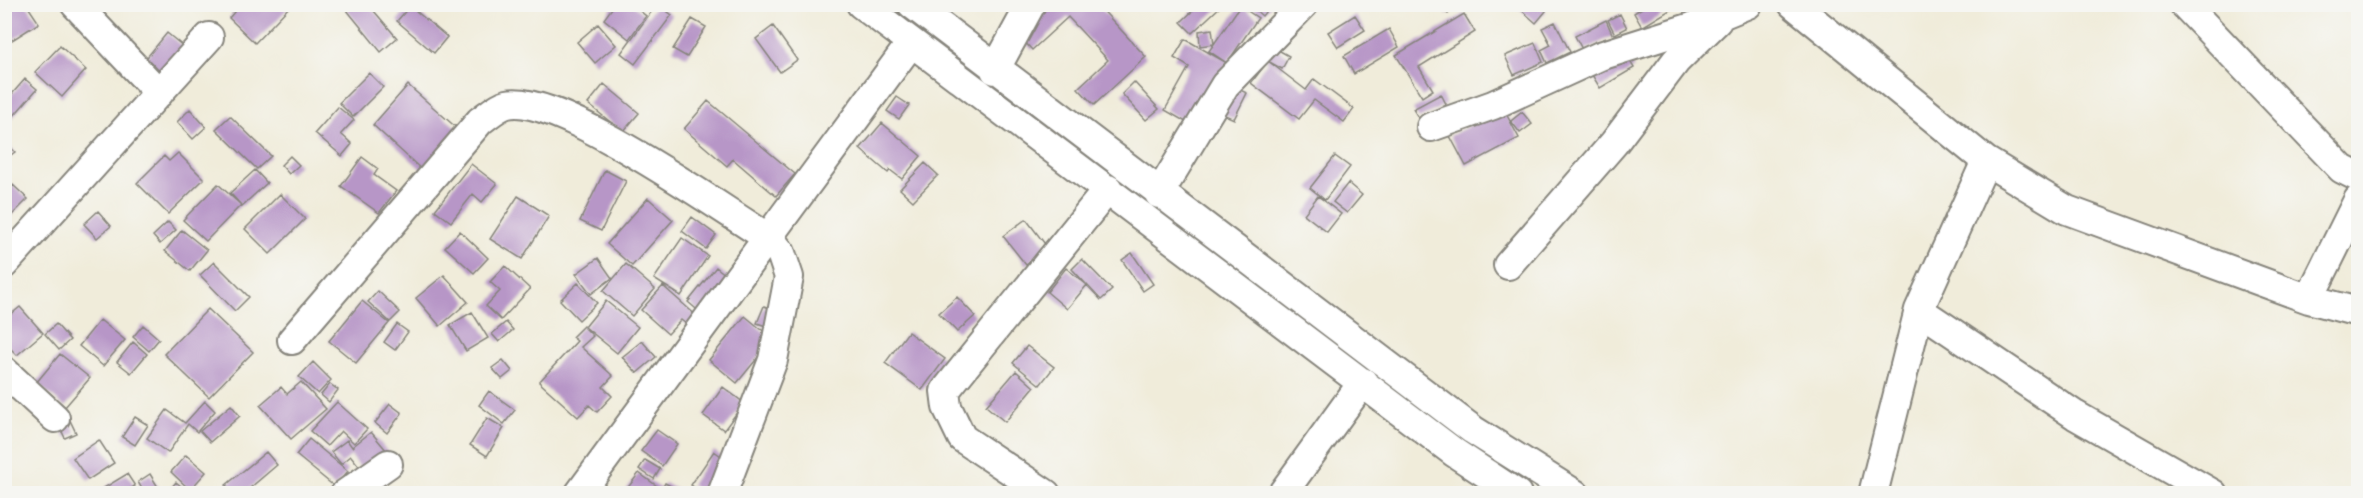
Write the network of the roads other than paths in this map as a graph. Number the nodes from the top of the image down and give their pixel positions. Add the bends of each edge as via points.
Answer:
1 (75, 4) edge
2 (861, 4) edge
3 (912, 4) edge
4 (1031, 4) edge
5 (1304, 4) edge
6 (1793, 4) edge
7 (2184, 4) edge
8 (1735, 10) edge
9 (209, 37) dead end
10 (911, 43) junction
11 (995, 70) junction
12 (159, 93) junction
13 (1431, 127) dead end
14 (1986, 161) junction
15 (2358, 177) edge
16 (1108, 189) junction
17 (1159, 194) junction
18 (2358, 200) edge
19 (770, 239) junction
20 (4, 264) edge
21 (1508, 265) dead end
22 (2309, 299) junction
23 (1919, 310) junction
24 (2358, 312) edge
25 (292, 340) dead end
26 (4, 370) edge
27 (1363, 382) junction
28 (55, 418) dead end
29 (388, 464) dead end
30 (345, 494) edge
31 (579, 494) edge
32 (722, 494) edge
33 (1046, 494) edge
34 (1282, 494) edge
35 (1517, 494) edge
36 (1575, 494) edge
37 (1873, 494) edge
38 (2213, 494) edge

1 - 12 street
2 - 10 street
3 - 11 street
4 - 11 street
5 - 17 street via 1225,85
6 - 14 street
7 - 15 street via 2342,169
8 - 13 street via 1600,56 1493,105
8 - 21 street via 1676,62 1614,143
9 - 12 street
10 - 16 street
10 - 19 street
11 - 17 street
12 - 20 street
14 - 22 street via 2067,210
14 - 23 street
16 - 27 street
16 - 33 street via 945,391 947,407 962,438
17 - 36 street via 1473,430
18 - 22 street
19 - 25 street via 588,125 537,105 507,104 480,121
19 - 31 street
19 - 32 street via 781,253 789,277 773,360
22 - 24 street
23 - 37 street
23 - 38 street via 2075,415
26 - 28 street
27 - 34 street
27 - 35 street via 1455,453
29 - 30 street

